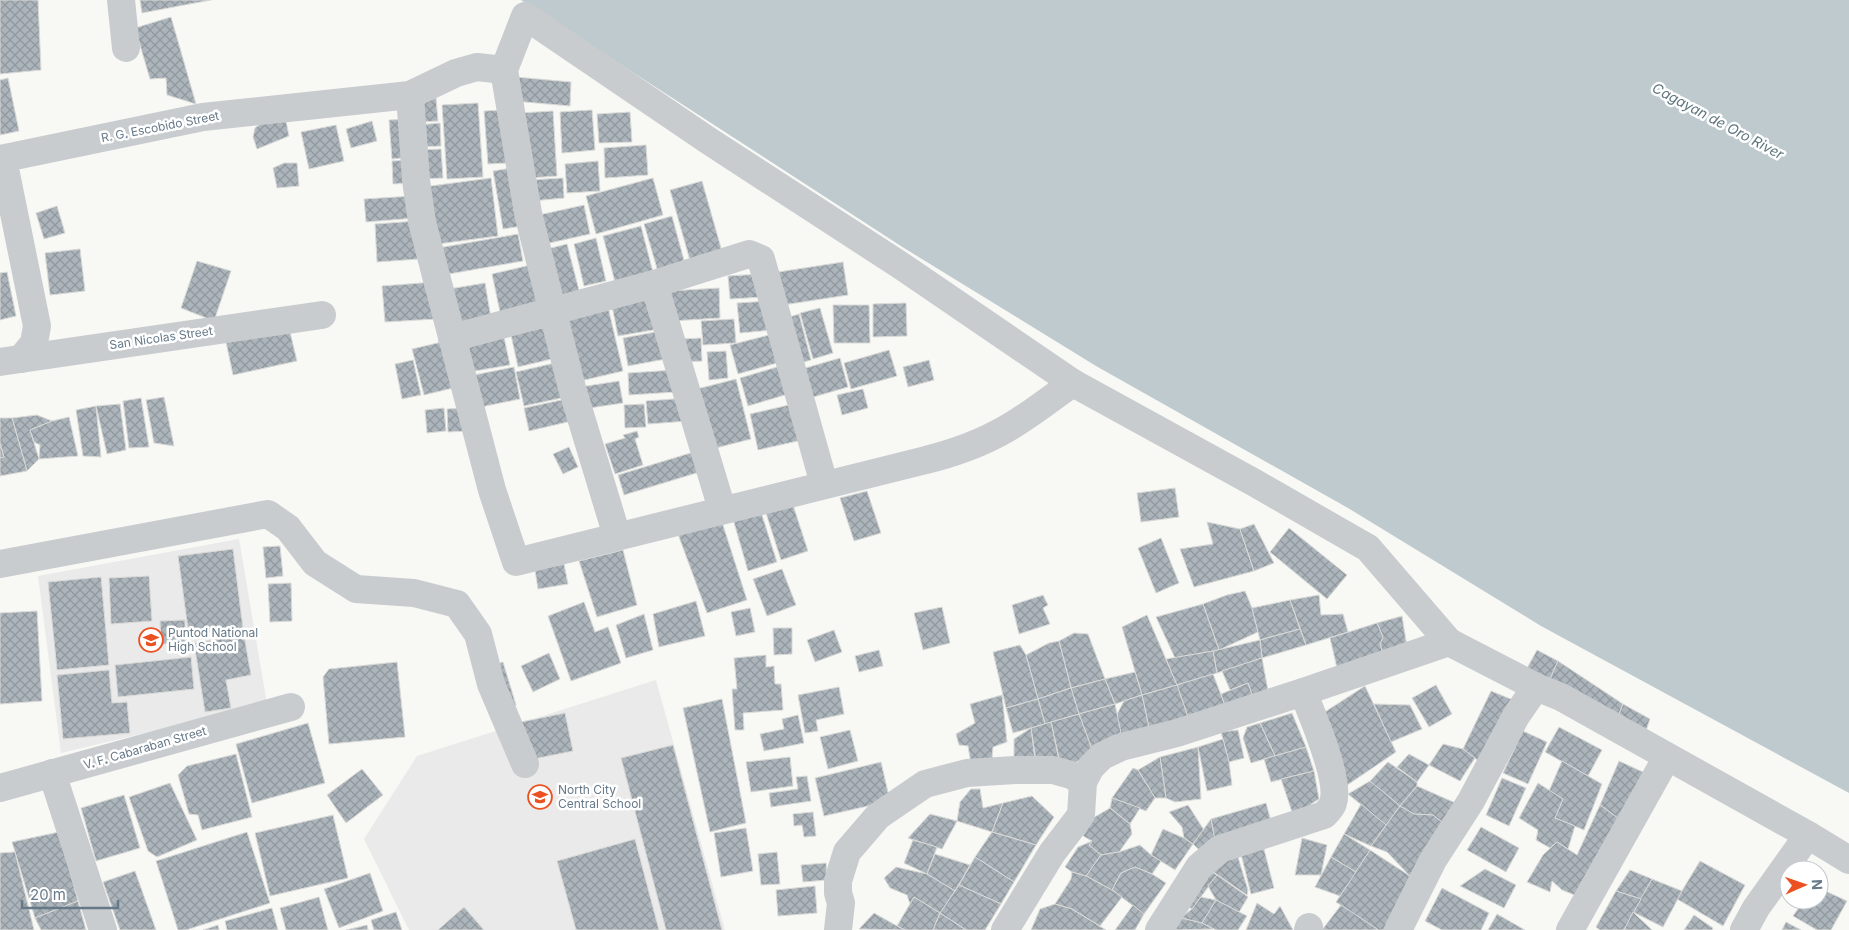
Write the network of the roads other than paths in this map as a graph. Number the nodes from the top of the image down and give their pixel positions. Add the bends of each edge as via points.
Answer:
1 (121, 0) edge
2 (126, 48) dead end
3 (504, 70) junction
4 (410, 95) junction
5 (1, 159) edge
6 (654, 284) junction
7 (553, 312) junction
8 (322, 315) dead end
9 (452, 338) junction
10 (11, 361) edge
11 (1073, 383) junction
12 (824, 484) junction
13 (722, 510) junction
14 (617, 536) junction
15 (0, 564) edge
16 (1449, 642) junction
17 (1536, 687) junction
18 (1303, 692) junction
19 (291, 707) dead end
20 (1667, 758) junction
21 (525, 764) dead end
22 (52, 773) junction
23 (1083, 782) junction
24 (0, 788) edge
25 (1808, 835) junction
26 (1849, 860) edge
27 (102, 930) edge
28 (838, 930) edge
29 (1005, 930) edge
30 (1159, 930) edge
31 (1398, 930) edge
32 (1570, 930) edge
33 (1744, 930) edge

1 - 2 street
3 - 4 street, R. G. Escobido Street via 477,67 456,73
3 - 7 street via 528,213
3 - 11 street via 525,16
4 - 5 street, R. G. Escobido Street via 203,117
4 - 9 street via 418,202
5 - 10 street via 37,326 34,343
6 - 7 street
6 - 12 street via 749,254 761,258
6 - 13 street
7 - 9 street
7 - 14 street
8 - 10 street, San Nicolas Street
9 - 14 street via 492,490 516,562
11 - 12 street via 1007,429 979,442 927,460
11 - 16 street via 1368,548
12 - 13 street
13 - 14 street
15 - 21 street via 268,514 288,528 314,562 356,589 414,593 457,604 478,634 492,684
16 - 17 street
16 - 18 street
17 - 20 street via 1560,697
17 - 31 street via 1433,860
18 - 23 street via 1121,747 1102,756
18 - 30 street via 1330,763 1333,803 1324,815 1220,849 1199,868
19 - 22 street, V. F. Cabaraban Street
20 - 25 street
20 - 32 street
22 - 24 street, V. F. Cabaraban Street
22 - 27 street
23 - 28 street via 1053,770 1015,770 967,773 925,784 878,816 847,852 838,881 841,903
23 - 29 street via 1081,815 1052,853
25 - 26 street
25 - 33 street

